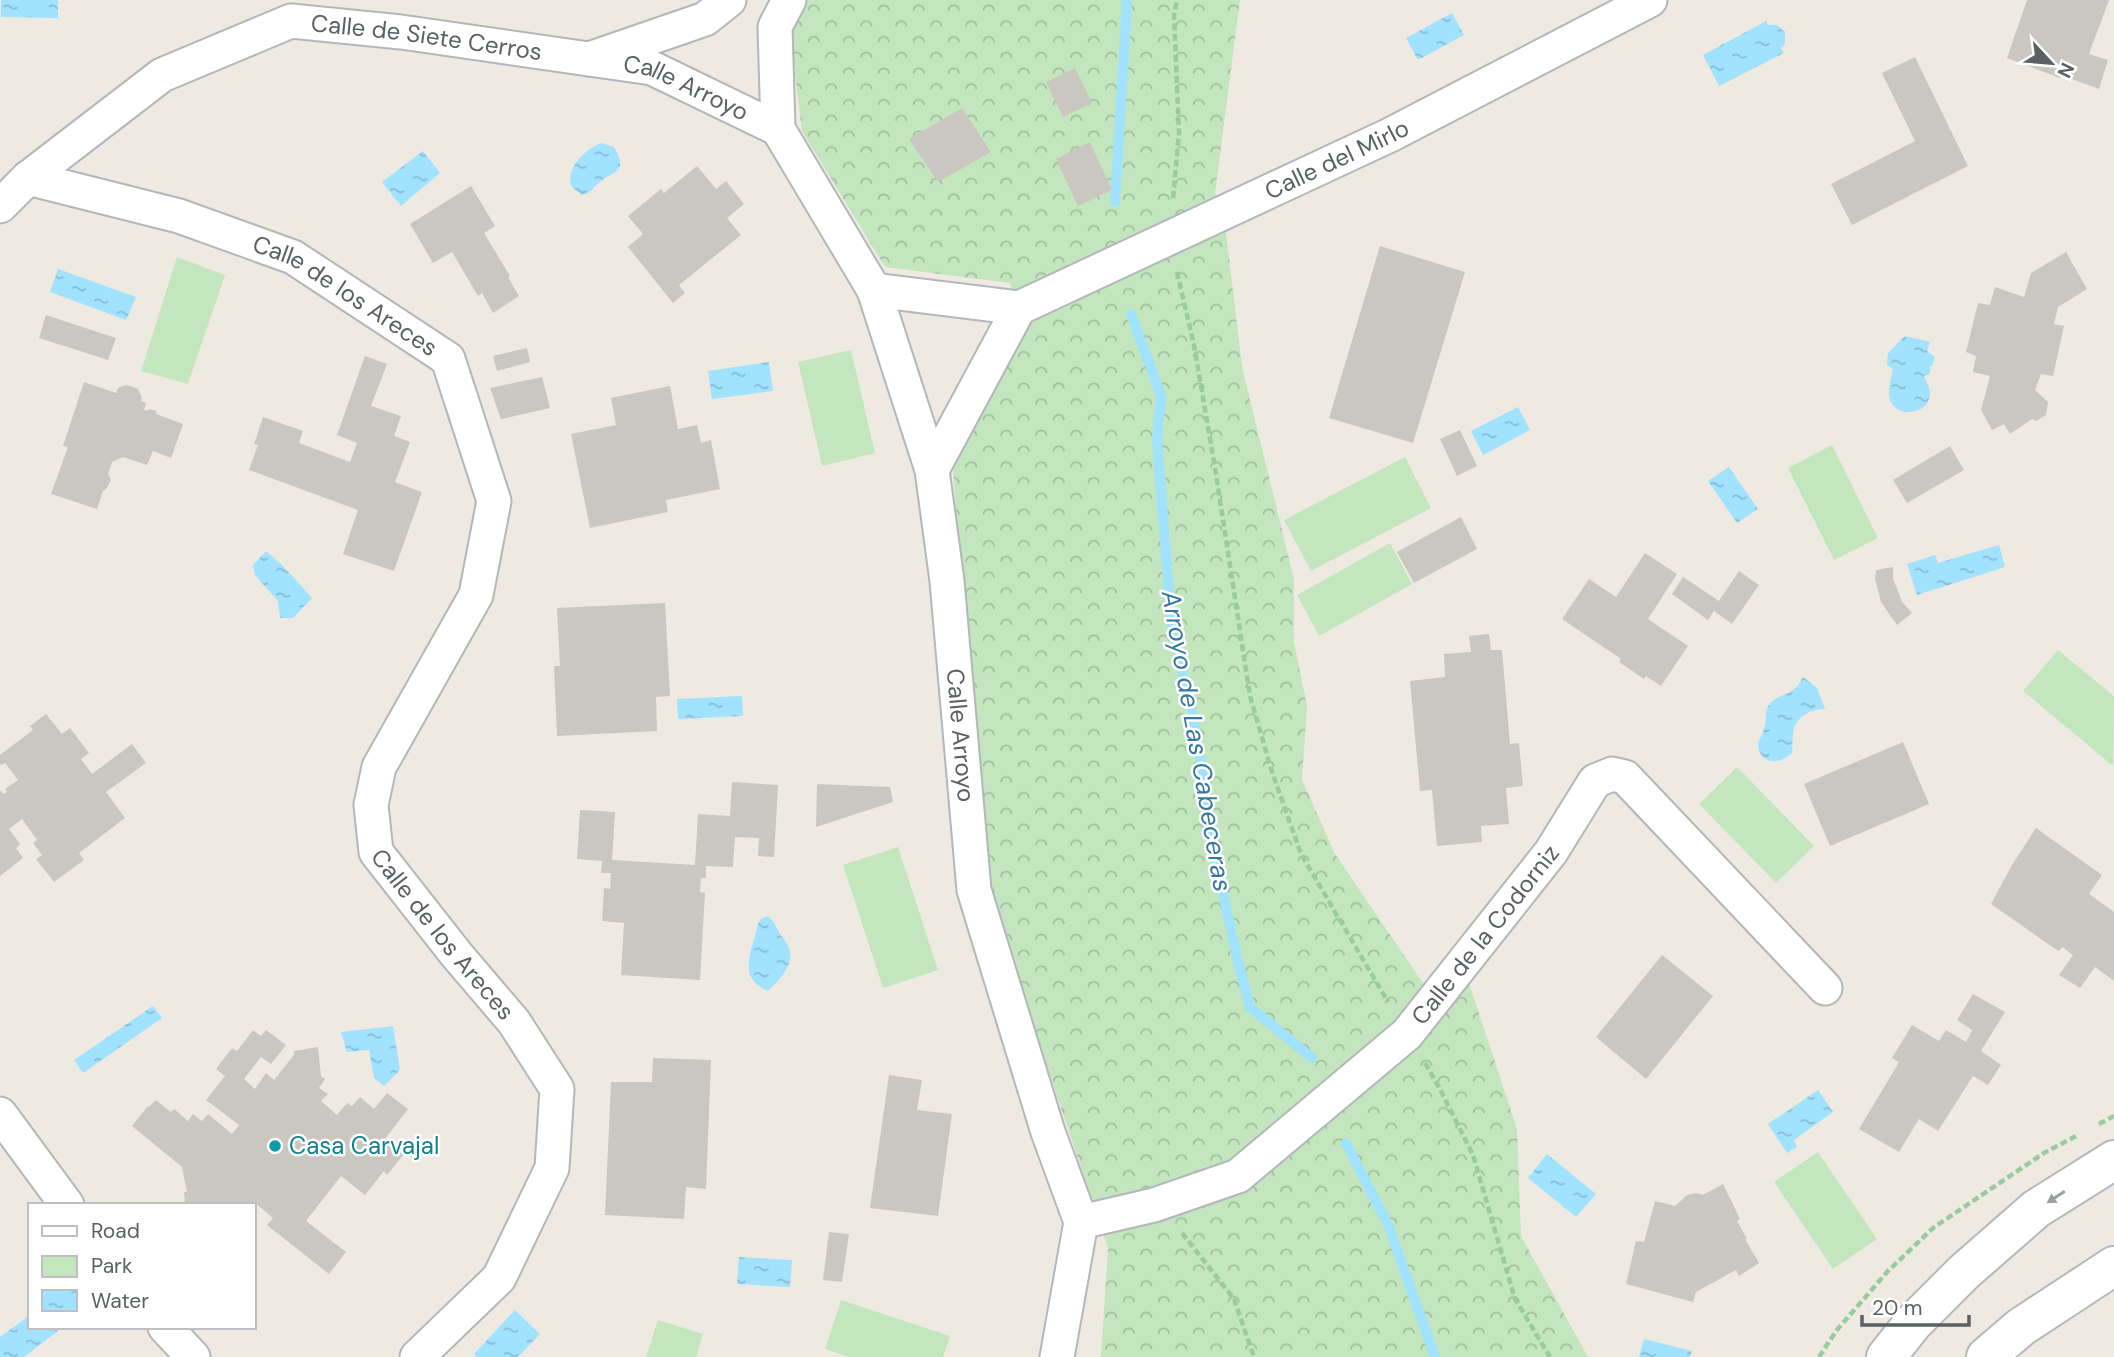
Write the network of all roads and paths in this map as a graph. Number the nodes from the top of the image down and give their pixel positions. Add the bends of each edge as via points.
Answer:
1 (729, 0) edge
2 (789, 0) edge
3 (1177, 0) edge
4 (1650, 0) edge
5 (589, 59) junction
6 (778, 129) junction
7 (28, 178) junction
8 (0, 206) edge
9 (1169, 238) junction
10 (874, 290) junction
11 (1019, 308) junction
12 (932, 470) junction
13 (1825, 988) dead end
14 (1407, 1034) junction
15 (0, 1114) edge
16 (2114, 1116) edge
17 (2090, 1129) dead end
18 (2078, 1135) dead end
19 (2114, 1160) edge
20 (1163, 1202) junction
21 (66, 1203) edge
22 (1081, 1222) junction
23 (2114, 1266) edge
24 (167, 1329) edge
25 (193, 1357) edge
26 (417, 1357) edge
27 (1057, 1357) edge
28 (1254, 1357) edge
29 (1550, 1357) edge
30 (1819, 1357) edge
31 (1886, 1357) edge
32 (1986, 1357) edge

1 - 5 street, Calle de Siete Cerros via 705,19
2 - 6 street, Calle Arroyo via 775,27
3 - 9 path via 1179,133
4 - 9 street, Calle del Mirlo via 1390,135
5 - 6 street, Calle Arroyo via 652,68
5 - 7 street, Calle de Siete Cerros via 291,21 162,75
6 - 10 street, Calle Arroyo
7 - 8 street, Calle de Siete Cerros
7 - 26 street, Calle de los Areces via 178,216 293,257 448,359 494,501 476,595 380,767 371,805 376,852 514,1022 557,1089 552,1168 499,1278
9 - 11 street, Calle del Mirlo
9 - 14 path via 1194,345 1250,696 1272,772 1301,853
10 - 11 street
10 - 12 street, Calle Arroyo
11 - 12 street
12 - 22 street, Calle Arroyo via 947,580 974,890 1048,1132
13 - 14 street, Calle de la Codorniz via 1625,777 1612,774 1595,780 1551,852
14 - 20 street, Calle de la Codorniz via 1238,1176
14 - 29 path via 1473,1155 1515,1299
15 - 21 street
16 - 17 path
18 - 30 path via 1933,1228 1888,1271
19 -> 31 street via 2036,1209 1964,1272
20 - 22 street, Calle de la Codorniz
20 - 28 path via 1234,1299
22 - 27 street
23 - 32 street via 2021,1327
24 - 25 street

